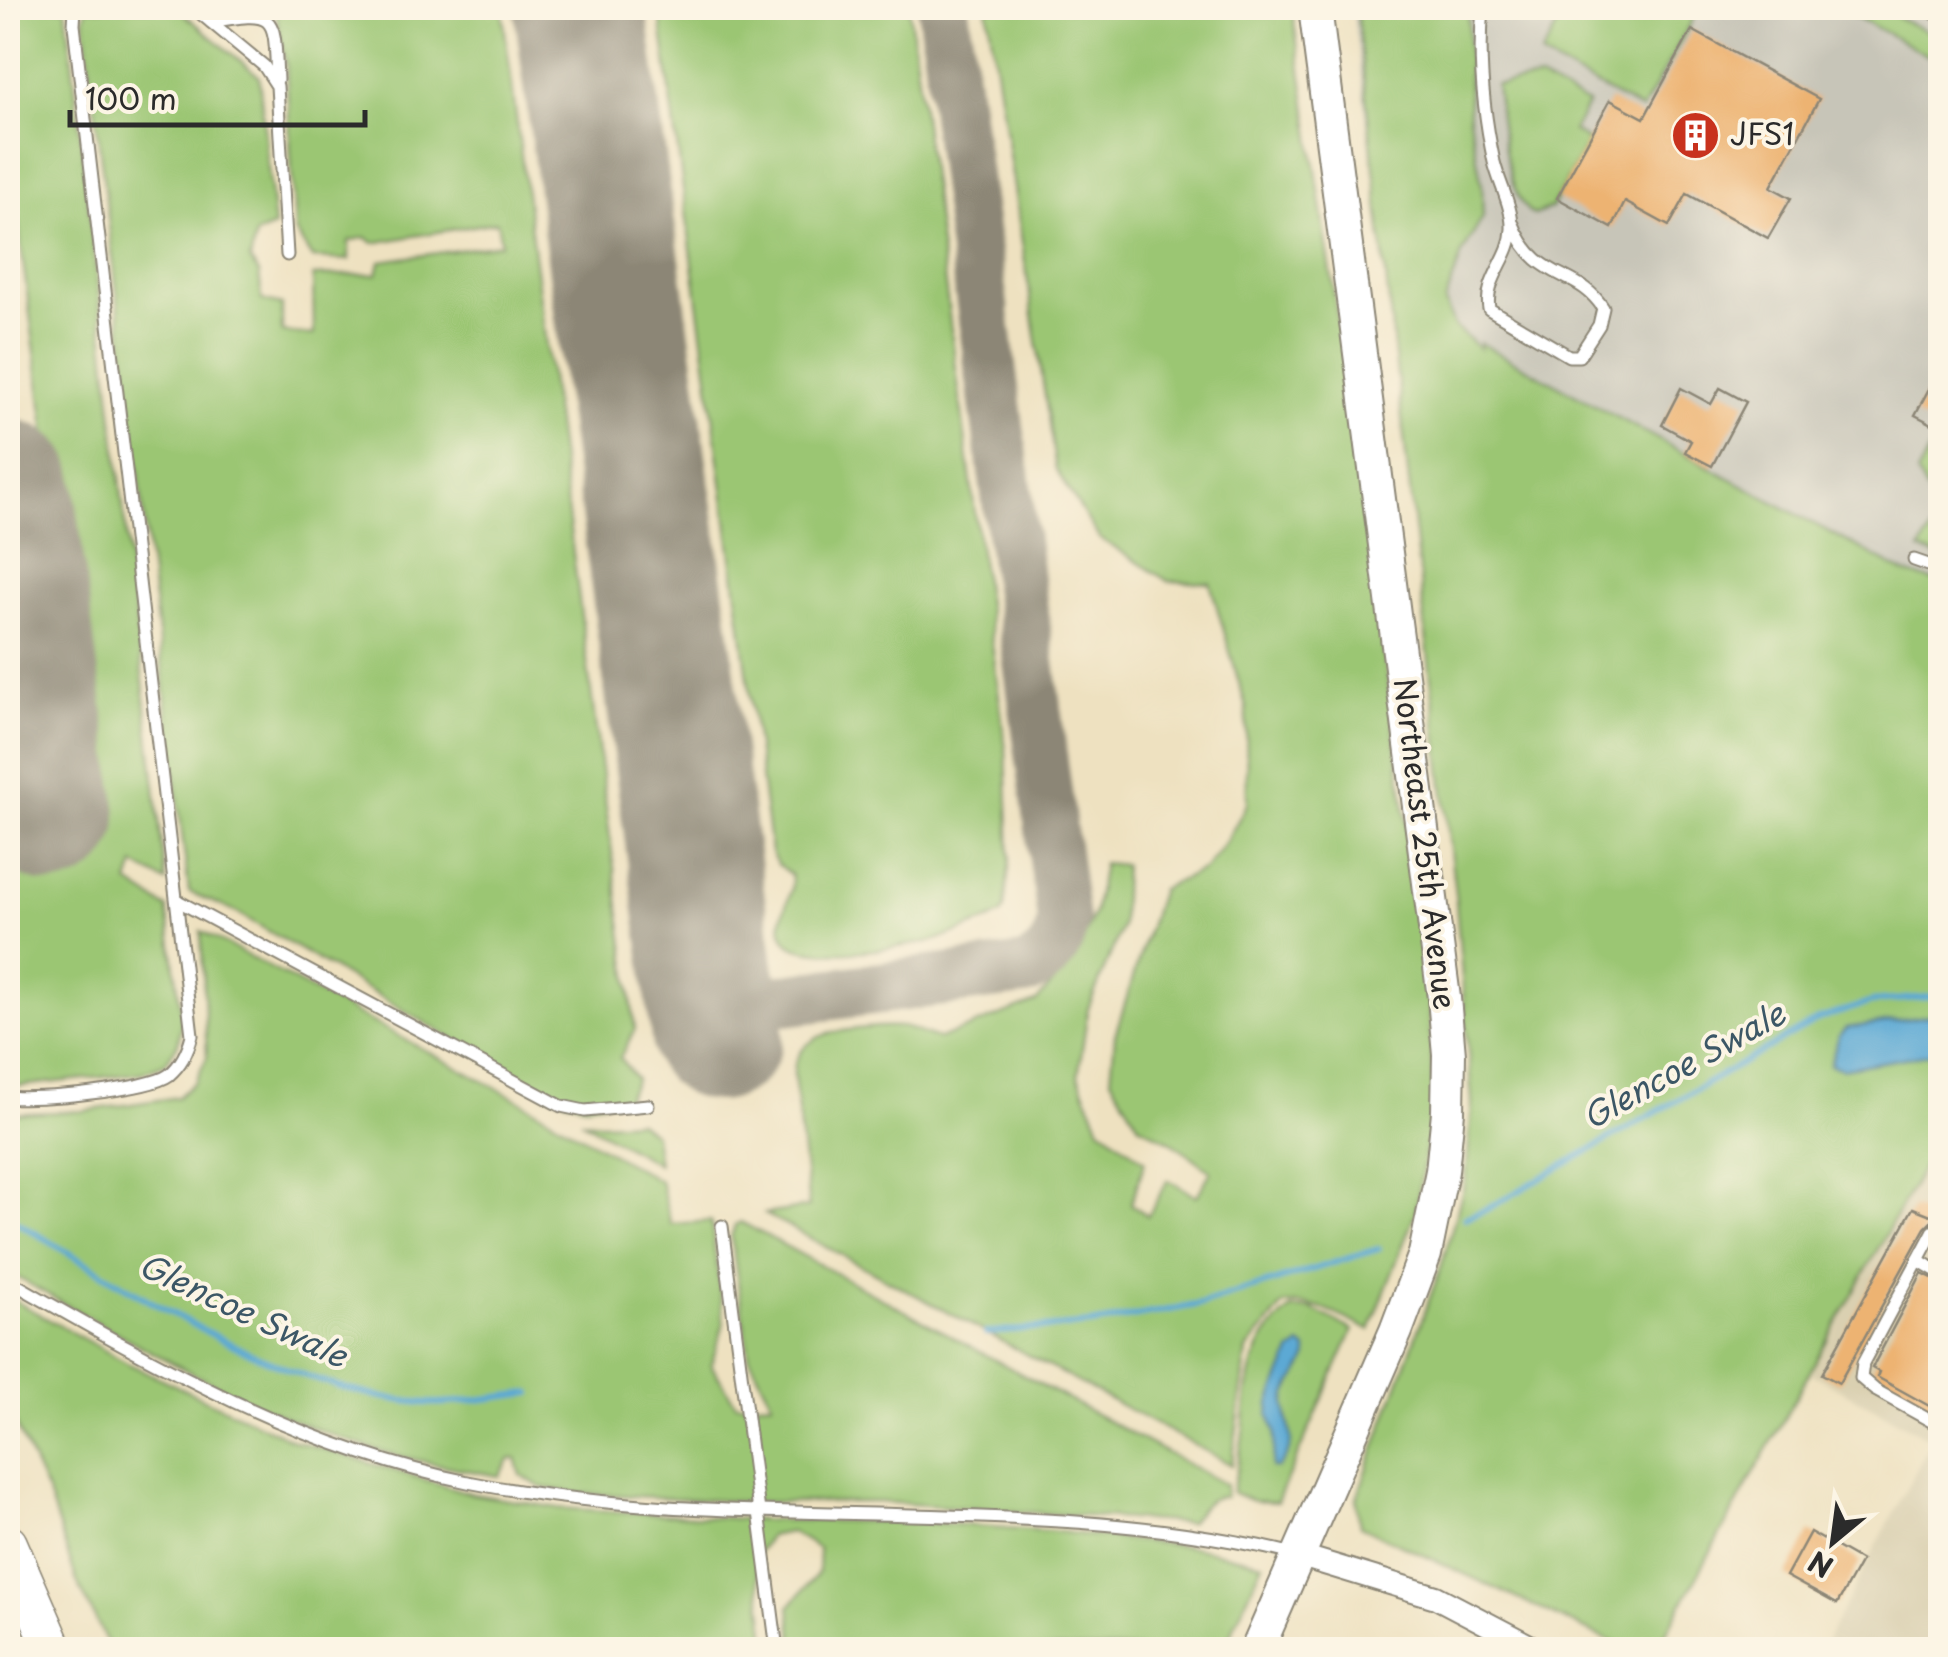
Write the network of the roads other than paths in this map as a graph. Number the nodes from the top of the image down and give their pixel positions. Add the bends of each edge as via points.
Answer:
1 (76, 8) edge
2 (194, 8) edge
3 (1315, 8) edge
4 (1483, 8) edge
5 (1924, 8) edge
6 (1940, 16) edge
7 (211, 22) junction
8 (277, 86) junction
9 (1513, 224) junction
10 (287, 254) dead end
11 (1914, 560) dead end
12 (1940, 570) edge
13 (178, 900) junction
14 (8, 1097) edge
15 (648, 1106) dead end
16 (722, 1226) dead end
17 (1940, 1226) edge
18 (1918, 1260) junction
19 (1940, 1273) edge
20 (8, 1280) edge
21 (1940, 1426) edge
22 (759, 1513) junction
23 (8, 1544) edge
24 (1298, 1555) junction
25 (54, 1650) edge
26 (776, 1650) edge
27 (1257, 1650) edge
28 (1536, 1650) edge

1 - 13 lane
2 - 7 lane
3 - 24 main road, Northeast 25th Avenue via 1449,1054 1442,1171 1424,1254
4 - 9 lane via 1488,131
5 - 6 lane
7 - 8 lane via 264,66
7 - 8 lane via 245,15 269,21
8 - 10 lane
9 - 9 lane via 1491,280 1489,309 1579,356 1602,308 1596,296 1535,260
11 - 12 lane
13 - 14 lane via 192,1035 179,1065 152,1084
13 - 15 lane via 561,1106
16 - 22 lane
17 - 18 lane
18 - 19 lane
18 - 21 lane via 1860,1378
20 - 22 lane via 242,1407 387,1462 542,1494
22 - 24 lane via 1022,1518 1172,1529
22 - 26 lane
23 - 25 main road
24 - 27 main road, Northeast 25th Avenue
24 - 28 street via 1436,1597

